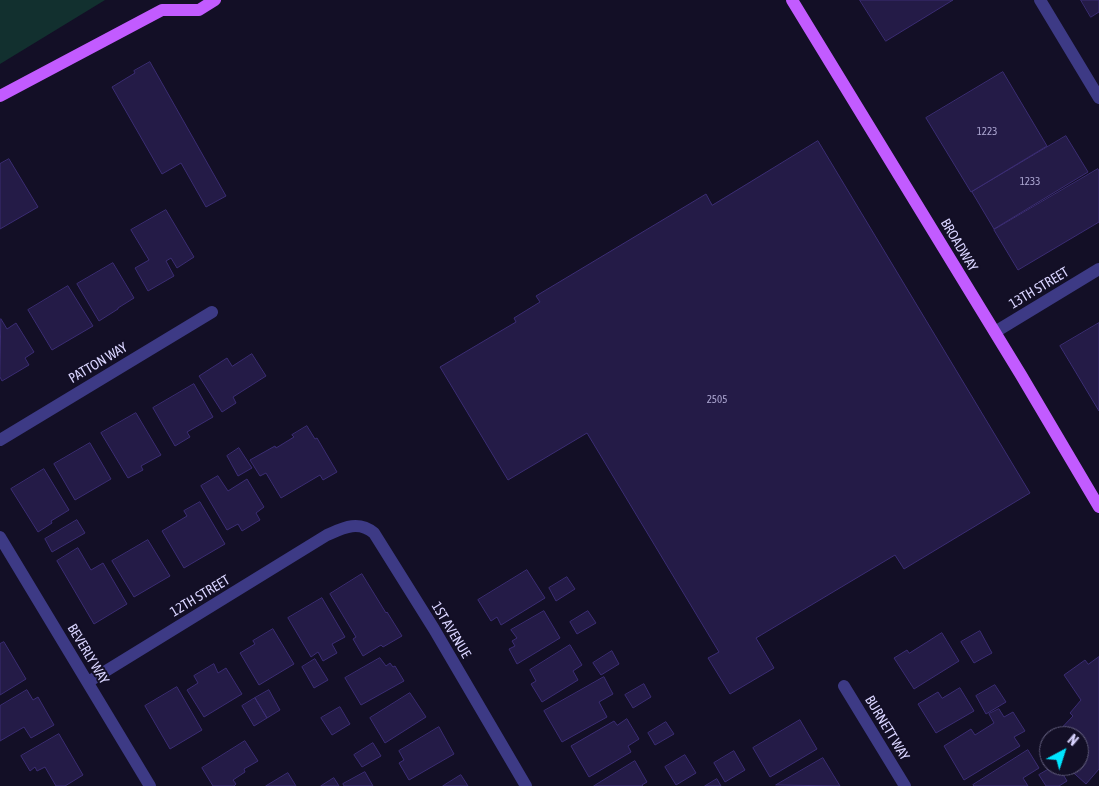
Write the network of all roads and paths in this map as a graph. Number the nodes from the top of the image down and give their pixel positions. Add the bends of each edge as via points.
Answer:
1 (215, 0) edge
2 (792, 0) edge
3 (1040, 0) edge
4 (165, 5) edge
5 (0, 96) edge
6 (1099, 98) edge
7 (1099, 269) edge
8 (212, 312) dead end
9 (995, 332) junction
10 (0, 440) edge
11 (1099, 507) edge
12 (327, 535) joint
13 (0, 537) edge
14 (88, 682) junction
15 (844, 686) dead end
16 (150, 786) edge
17 (526, 786) edge
18 (905, 786) edge

1 - 4 main road via 200,10
2 - 9 main road, BROADWAY
3 - 6 street
4 - 5 main road
7 - 9 street, 13TH STREET
8 - 10 street, PATTON WAY
9 - 11 main road, BROADWAY
12 - 14 street, 12TH STREET
12 - 17 street, 1ST AVENUE via 347,526 361,526 374,533
13 - 14 street, BEVERLY WAY
14 - 16 street, BEVERLY WAY
15 - 18 street, BURNETT WAY

